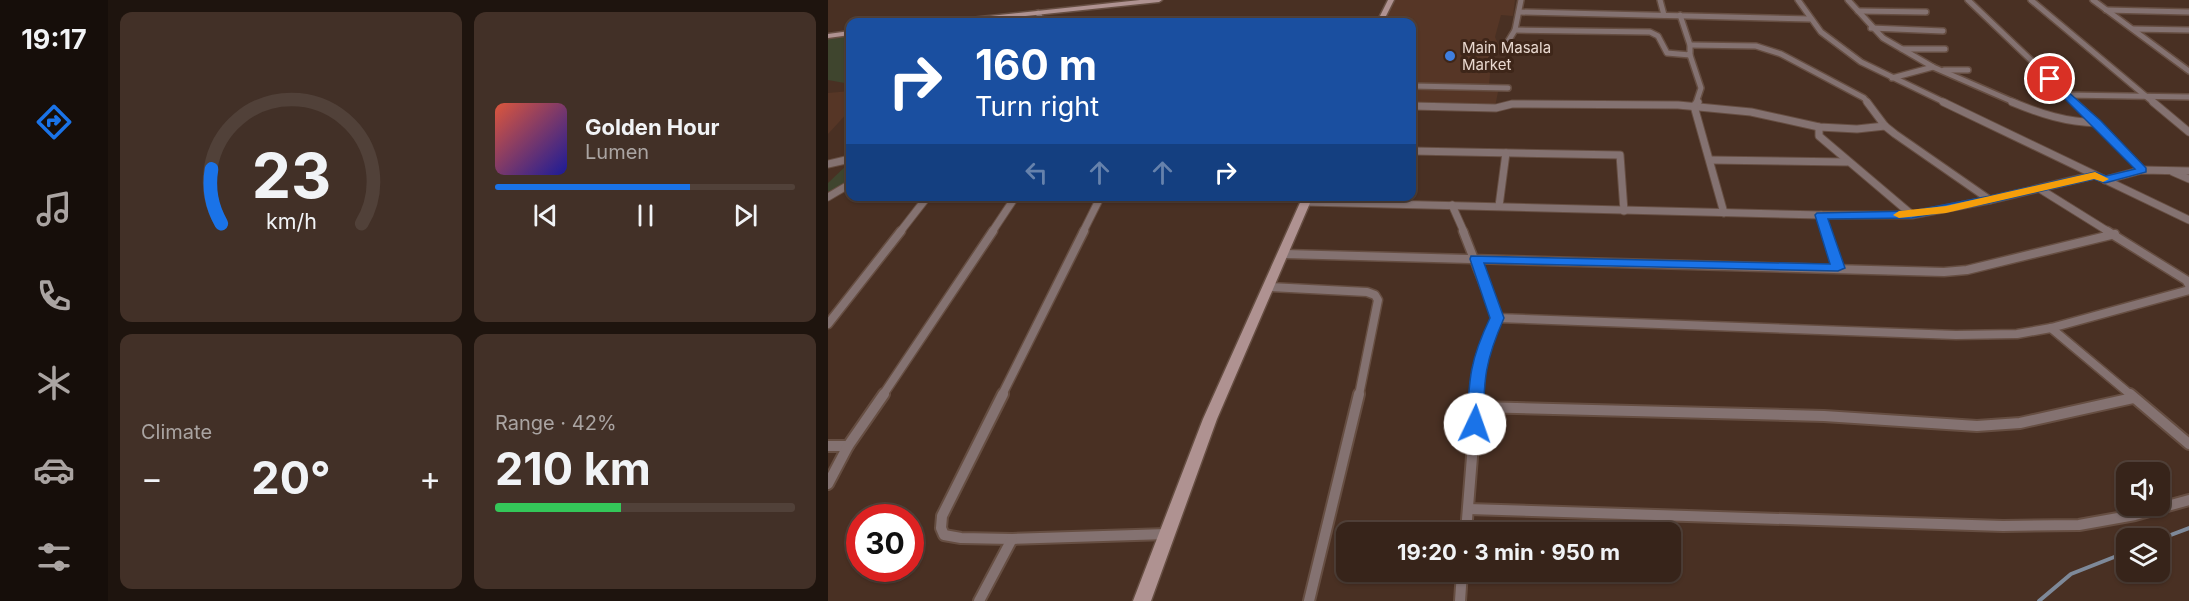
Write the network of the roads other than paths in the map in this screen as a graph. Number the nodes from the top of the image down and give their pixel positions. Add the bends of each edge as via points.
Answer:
1 (1159, 0) edge
2 (1390, 0) edge
3 (1521, 0) edge
4 (1660, 0) edge
5 (1798, 0) edge
6 (1848, 0) edge
7 (1968, 0) edge
8 (2031, 0) edge
9 (2093, 0) edge
10 (1123, 2) edge
11 (2106, 10) junction
12 (1858, 11) junction
13 (1519, 12) junction
14 (1926, 12) dead end
15 (2189, 12) edge
16 (1038, 13) junction
17 (1664, 15) junction
18 (1680, 15) junction
19 (990, 18) edge
20 (1041, 18) edge
21 (1382, 18) edge
22 (1810, 19) junction
23 (1871, 28) junction
24 (2133, 29) junction
25 (1515, 30) junction
26 (1943, 30) dead end
27 (2187, 32) edge
28 (846, 34) edge
29 (828, 36) edge
30 (1690, 45) junction
31 (1504, 48) dead end
32 (1899, 49) junction
33 (1945, 49) dead end
34 (1690, 55) junction
35 (1933, 67) junction
36 (1941, 70) junction
37 (1968, 70) dead end
38 (2189, 71) edge
39 (1892, 78) junction
40 (1416, 86) edge
41 (1508, 88) dead end
42 (2066, 95) junction
43 (2144, 95) junction
44 (2189, 97) edge
45 (1416, 106) edge
46 (1695, 106) junction
47 (2097, 123) junction
48 (1885, 126) junction
49 (1819, 127) junction
50 (2189, 132) edge
51 (1416, 151) edge
52 (1506, 153) junction
53 (846, 160) edge
54 (1710, 160) junction
55 (1847, 162) junction
56 (828, 164) edge
57 (2142, 170) junction
58 (2170, 170) junction
59 (2189, 171) edge
60 (2095, 175) junction
61 (2189, 179) edge
62 (2105, 180) junction
63 (846, 186) edge
64 (2040, 189) junction
65 (828, 197) edge
66 (1990, 200) junction
67 (924, 201) edge
68 (1013, 201) edge
69 (1099, 201) edge
70 (1307, 201) edge
71 (1336, 201) edge
72 (1452, 205) junction
73 (1498, 207) junction
74 (1624, 211) junction
75 (1724, 213) junction
76 (1912, 214) junction
77 (1821, 215) junction
78 (2189, 220) edge
79 (2115, 234) junction
80 (1285, 254) junction
81 (1476, 259) junction
82 (1838, 268) junction
83 (2189, 285) edge
84 (1268, 287) junction
85 (2186, 294) edge
86 (1497, 318) junction
87 (828, 324) edge
88 (2051, 328) junction
89 (2133, 398) junction
90 (1477, 407) junction
91 (2189, 444) edge
92 (828, 446) edge
93 (848, 446) junction
94 (828, 484) edge
95 (2189, 500) edge
96 (1468, 509) junction
97 (1467, 522) edge
98 (1167, 534) junction
99 (1012, 539) junction
100 (1461, 582) edge
101 (978, 601) edge
102 (1142, 601) edge
103 (1309, 601) edge
104 (1460, 601) edge

1 - 10 street
2 - 21 street
3 - 13 street
4 - 17 street
5 - 22 street
6 - 12 street
7 - 42 street
8 - 43 street
9 - 11 street
10 - 16 street
11 - 15 street
11 - 24 street
12 - 14 street
12 - 23 street
13 - 17 street
13 - 25 street
16 - 19 street
16 - 20 street
17 - 18 street
18 - 22 street
18 - 30 street
22 - 39 street via 1844,50
23 - 26 street
23 - 32 street
24 - 27 street
24 - 38 street
25 - 31 street
25 - 34 street via 1650,32 1658,36 1667,53
28 - 29 street
30 - 34 street
30 - 48 street via 1756,46 1781,54 1864,98
32 - 33 street
32 - 35 street
34 - 46 street via 1702,91
35 - 36 street
35 - 39 street
36 - 37 street
36 - 47 street via 2041,114
39 - 60 street
40 - 41 street
42 - 43 street
42 - 47 street
43 - 44 street
43 - 50 street
45 - 46 street
46 - 49 street via 1751,112
46 - 54 street
47 - 57 street
48 - 49 street
48 - 66 street
49 - 55 street via 1820,136
51 - 52 street
52 - 73 street
52 - 74 street via 1620,155
53 - 56 street
54 - 55 street
54 - 75 street
55 - 76 street
57 - 58 street
57 - 62 street
58 - 59 street
58 - 61 street
60 - 62 street
60 - 64 street
62 - 78 street
63 - 65 street
64 - 66 street
64 - 79 street
66 - 76 street
67 - 87 street
68 - 93 street
69 - 99 street via 942,516 944,535
70 - 80 street
71 - 72 street
72 - 73 street
72 - 81 street
73 - 74 street
74 - 75 street
75 - 77 street
76 - 77 street
77 - 82 street
79 - 82 street via 1967,270
79 - 83 street
80 - 81 street
80 - 84 street
81 - 82 street
81 - 86 street
84 - 98 street via 1210,419
84 - 103 street via 1367,292 1378,300
85 - 88 street
86 - 88 street via 1956,335 2017,334
86 - 90 street via 1483,349 1477,376
88 - 89 street
89 - 90 street via 2020,423 1977,426 1824,416
89 - 91 street
90 - 96 street
92 - 93 street
93 - 94 street
95 - 96 street via 2079,525 2003,526
96 - 97 street
98 - 99 street
98 - 102 street
99 - 101 street
100 - 104 street

